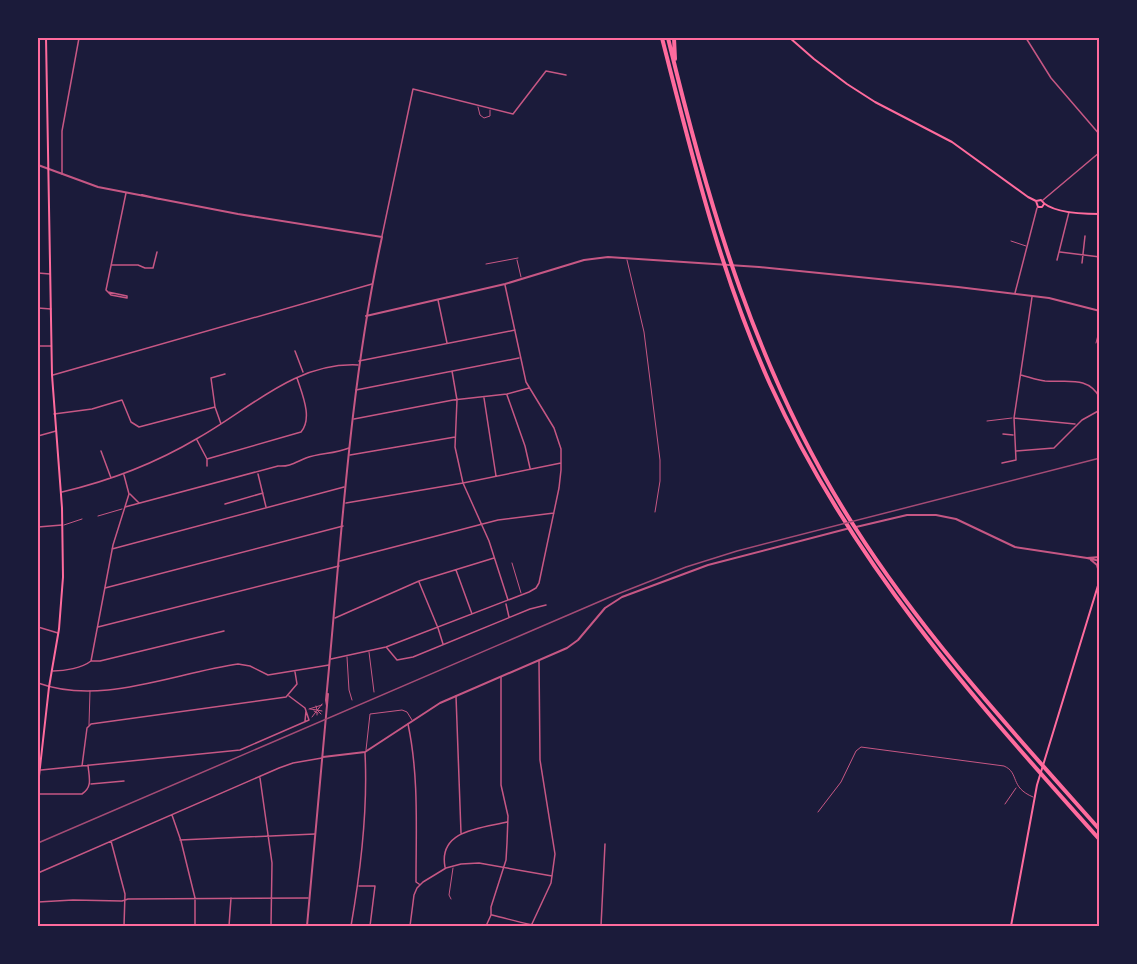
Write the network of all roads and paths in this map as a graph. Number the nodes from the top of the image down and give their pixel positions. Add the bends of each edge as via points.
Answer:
1 (46, 38) edge
2 (79, 38) edge
3 (662, 38) edge
4 (668, 38) edge
5 (674, 38) edge
6 (790, 38) edge
7 (1026, 38) edge
8 (674, 62) junction
9 (566, 75) dead end
10 (478, 105) junction
11 (489, 108) junction
12 (1100, 135) edge
13 (1100, 152) edge
14 (38, 165) edge
15 (49, 170) junction
16 (61, 174) junction
17 (126, 192) junction
18 (1036, 201) junction
19 (1043, 202) junction
20 (1038, 207) junction
21 (1069, 212) junction
22 (1100, 214) edge
23 (1085, 236) dead end
24 (382, 237) junction
25 (1011, 241) dead end
26 (1027, 246) junction
27 (1059, 251) junction
28 (157, 252) dead end
29 (1083, 255) junction
30 (1100, 257) edge
31 (626, 258) junction
32 (1057, 260) dead end
33 (1082, 263) dead end
34 (486, 264) dead end
35 (1100, 264) edge
36 (111, 265) junction
37 (38, 273) edge
38 (1098, 273) edge
39 (51, 274) junction
40 (521, 280) junction
41 (372, 284) junction
42 (505, 284) junction
43 (129, 292) dead end
44 (1015, 294) junction
45 (1032, 297) junction
46 (437, 300) junction
47 (38, 308) edge
48 (52, 309) junction
49 (1100, 311) edge
50 (366, 316) junction
51 (1100, 327) edge
52 (516, 330) junction
53 (447, 343) junction
54 (1096, 343) dead end
55 (38, 346) edge
56 (52, 346) junction
57 (295, 351) dead end
58 (520, 358) junction
59 (358, 361) junction
60 (358, 365) junction
61 (452, 371) junction
62 (303, 373) junction
63 (225, 374) dead end
64 (52, 375) junction
65 (1021, 375) junction
66 (296, 376) junction
67 (206, 378) dead end
68 (211, 378) junction
69 (529, 388) junction
70 (356, 390) junction
71 (507, 394) junction
72 (483, 397) junction
73 (1100, 398) edge
74 (457, 400) junction
75 (215, 407) junction
76 (1100, 410) edge
77 (54, 414) junction
78 (1014, 418) junction
79 (353, 419) junction
80 (987, 421) dead end
81 (221, 424) junction
82 (1076, 424) junction
83 (56, 431) junction
84 (1003, 434) dead end
85 (1014, 435) junction
86 (38, 436) edge
87 (456, 436) junction
88 (197, 439) junction
89 (350, 448) junction
90 (101, 451) dead end
91 (1016, 451) junction
92 (349, 455) junction
93 (207, 459) junction
94 (561, 463) junction
95 (1002, 463) dead end
96 (207, 466) dead end
97 (531, 469) junction
98 (258, 473) junction
99 (123, 474) junction
100 (496, 476) junction
101 (111, 479) junction
102 (463, 483) junction
103 (346, 487) junction
104 (61, 492) junction
105 (263, 493) junction
106 (129, 494) junction
107 (345, 503) junction
108 (140, 504) junction
109 (225, 504) dead end
110 (124, 508) junction
111 (267, 508) junction
112 (655, 512) dead end
113 (554, 513) junction
114 (98, 516) dead end
115 (82, 519) dead end
116 (481, 524) junction
117 (63, 525) junction
118 (343, 526) junction
119 (38, 527) edge
120 (112, 549) junction
121 (495, 557) junction
122 (1100, 557) edge
123 (1087, 558) junction
124 (1091, 560) junction
125 (340, 561) junction
126 (512, 563) dead end
127 (339, 566) junction
128 (455, 570) junction
129 (1100, 578) edge
130 (419, 581) junction
131 (105, 588) junction
132 (522, 595) junction
133 (507, 601) junction
134 (546, 605) dead end
135 (472, 615) junction
136 (334, 618) junction
137 (509, 618) junction
138 (38, 627) edge
139 (98, 627) junction
140 (438, 628) junction
141 (224, 631) dead end
142 (58, 633) junction
143 (443, 644) junction
144 (386, 647) junction
145 (369, 652) junction
146 (346, 657) junction
147 (331, 660) junction
148 (539, 660) junction
149 (92, 661) junction
150 (330, 665) junction
151 (52, 670) junction
152 (295, 671) junction
153 (501, 676) junction
154 (38, 683) edge
155 (49, 687) junction
156 (90, 692) junction
157 (374, 692) dead end
158 (289, 696) junction
159 (456, 696) junction
160 (352, 700) dead end
161 (316, 706) junction
162 (307, 710) junction
163 (318, 712) junction
164 (412, 720) junction
165 (407, 723) junction
166 (88, 725) junction
167 (365, 752) junction
168 (323, 758) junction
169 (88, 765) junction
170 (82, 766) junction
171 (39, 770) junction
172 (260, 777) junction
173 (124, 781) dead end
174 (90, 784) junction
175 (38, 785) edge
176 (1017, 786) junction
177 (38, 794) edge
178 (1034, 797) junction
179 (1005, 804) dead end
180 (818, 812) dead end
181 (171, 814) junction
182 (508, 821) junction
183 (1100, 830) edge
184 (461, 833) junction
185 (316, 834) junction
186 (268, 836) junction
187 (111, 840) junction
188 (180, 840) junction
189 (1100, 840) edge
190 (605, 844) dead end
191 (453, 866) junction
192 (446, 868) junction
193 (504, 868) junction
194 (38, 873) edge
195 (553, 876) junction
196 (420, 885) junction
197 (358, 886) junction
198 (195, 898) junction
199 (231, 898) junction
200 (273, 898) junction
201 (310, 898) junction
202 (451, 899) dead end
203 (126, 900) junction
204 (38, 902) edge
205 (491, 915) junction
206 (531, 925) edge
207 (124, 927) edge
208 (195, 927) edge
209 (229, 927) edge
210 (271, 927) edge
211 (307, 927) edge
212 (351, 927) edge
213 (370, 927) edge
214 (410, 927) edge
215 (486, 927) edge
216 (546, 927) edge
217 (602, 927) edge
218 (1011, 927) edge

1 - 15 main road
2 - 16 street via 62,131
3 - 189 highway via 724,267 757,354 802,449 867,558 921,633
4 - 8 highway
5 - 8 highway
6 - 18 main road via 853,88 952,142
7 - 12 street via 1052,78
8 - 183 highway via 708,191 742,298 777,384 813,456 852,524 901,595 959,669
9 - 11 street via 546,70 513,114
10 - 11 street
10 - 11 street via 484,118 490,116
10 - 24 street via 413,89
13 - 19 street
14 - 15 street
15 - 16 street
15 - 39 main road
16 - 17 street
17 - 24 street
17 - 36 street
18 - 19 main road
18 - 20 main road
19 - 20 main road
19 - 21 main road
20 - 26 street
21 - 22 main road
21 - 27 street
23 - 29 street
24 - 41 street
25 - 26 street
26 - 44 street
27 - 29 street
27 - 32 street
28 - 36 street via 153,268
29 - 30 street
29 - 33 street
31 - 40 street via 584,260
31 - 44 street via 741,265
31 - 112 street via 642,319 660,460
34 - 40 street via 518,258
35 - 38 street
36 - 43 street via 108,291 128,296
37 - 39 street
39 - 48 main road
40 - 42 street
41 - 50 street
41 - 64 street
42 - 46 street
42 - 52 street
44 - 45 street
45 - 49 street
45 - 65 street
46 - 50 street
46 - 53 street
47 - 48 street
48 - 56 main road
50 - 59 street
51 - 54 street
52 - 53 street
52 - 58 street
53 - 59 street
55 - 56 street
56 - 64 main road
57 - 62 street
58 - 61 street
58 - 69 street
59 - 60 street
60 - 62 street
60 - 70 street
61 - 70 street
61 - 74 street
62 - 66 street
63 - 68 street
64 - 77 main road
65 - 73 street via 1087,384
65 - 78 street
66 - 81 street
66 - 93 street via 306,416 301,432
67 - 68 street
68 - 75 street
69 - 71 street
69 - 94 street via 557,434
70 - 79 street
71 - 72 street
71 - 97 street
72 - 74 street
72 - 100 street
74 - 79 street
74 - 87 street
75 - 77 street via 138,427 131,422 122,400
75 - 81 street
76 - 82 street
77 - 83 main road
78 - 80 street
78 - 82 street
78 - 85 street
79 - 89 street
81 - 88 street
82 - 91 street via 1054,448
83 - 86 street
83 - 104 main road
84 - 85 street
85 - 91 street
87 - 92 street
87 - 102 street
88 - 93 street
88 - 99 street
89 - 92 street
89 - 98 street
90 - 101 street
91 - 95 street via 1016,460
92 - 103 street
93 - 96 street
94 - 97 street
94 - 113 street
97 - 100 street
98 - 105 street
98 - 108 street
99 - 101 street
99 - 106 street
100 - 102 street
101 - 104 street
102 - 107 street
102 - 116 street
103 - 107 street
103 - 111 street
104 - 117 main road
105 - 109 street
105 - 111 street
106 - 108 street
106 - 110 street
107 - 118 street
108 - 110 street
110 - 114 street
110 - 120 street
111 - 120 street
113 - 116 street
113 - 132 street via 539,583
115 - 117 street
116 - 121 street
116 - 125 street
117 - 119 street
117 - 142 main road
118 - 125 street
118 - 131 street
120 - 131 street
121 - 128 street
121 - 133 street
122 - 123 street
122 - 124 street
123 - 124 street
123 - 148 street via 1015,547 956,519 907,515 708,565 622,597 602,611 574,643
124 - 129 street via 1097,565
125 - 127 street
126 - 132 street
127 - 136 street
127 - 139 street
128 - 130 street
128 - 135 street
129 - 178 main road
130 - 136 street
130 - 140 street
131 - 139 street
132 - 133 street
133 - 135 street
133 - 137 street
134 - 137 street
135 - 140 street
136 - 147 street
137 - 143 street
138 - 142 street
139 - 149 street
140 - 143 street
140 - 144 street
141 - 149 street
142 - 151 main road
143 - 144 street via 398,660
144 - 145 street
145 - 146 street
145 - 157 street
146 - 147 street
146 - 160 street
147 - 150 street
148 - 153 street
148 - 195 street via 540,752 555,845
149 - 151 street
150 - 152 street
150 - 168 street
151 - 155 main road
152 - 156 street via 273,675 238,664
152 - 158 street via 297,684
153 - 159 street
153 - 182 street via 501,785
154 - 155 street
155 - 156 street
155 - 171 main road
156 - 166 street
158 - 162 street
158 - 166 street
159 - 164 street
159 - 184 street
161 - 162 street
161 - 163 street
161 - 163 street via 321,706
162 - 163 street
162 - 169 street via 309,718 304,723 240,750
164 - 165 street
164 - 167 street via 405,711 370,714
165 - 167 street
165 - 196 street via 417,802 416,882
166 - 170 street
167 - 168 street
167 - 197 street
168 - 172 street via 293,763
168 - 185 street
169 - 170 street
169 - 174 street
170 - 171 street
171 - 175 main road
172 - 181 street
172 - 186 street
173 - 174 street
174 - 177 street via 78,795
176 - 178 street
176 - 179 street
176 - 180 street via 1009,768 1004,766 861,747
178 - 218 main road
181 - 187 street
181 - 188 street
182 - 184 street
182 - 193 street
184 - 192 street via 446,850
185 - 186 street
185 - 201 street
186 - 188 street
186 - 200 street
187 - 194 street
187 - 203 street
188 - 198 street
190 - 217 street
191 - 192 street
191 - 193 street via 479,864
191 - 202 street
192 - 196 street
193 - 195 street
193 - 205 street
195 - 206 street
196 - 214 street via 414,895
197 - 212 street
197 - 213 street via 375,886
198 - 199 street
198 - 203 street
198 - 208 street
199 - 200 street
199 - 209 street
200 - 201 street
200 - 210 street
201 - 211 street
203 - 204 street
203 - 207 street
205 - 206 street
205 - 215 street
206 - 216 street

